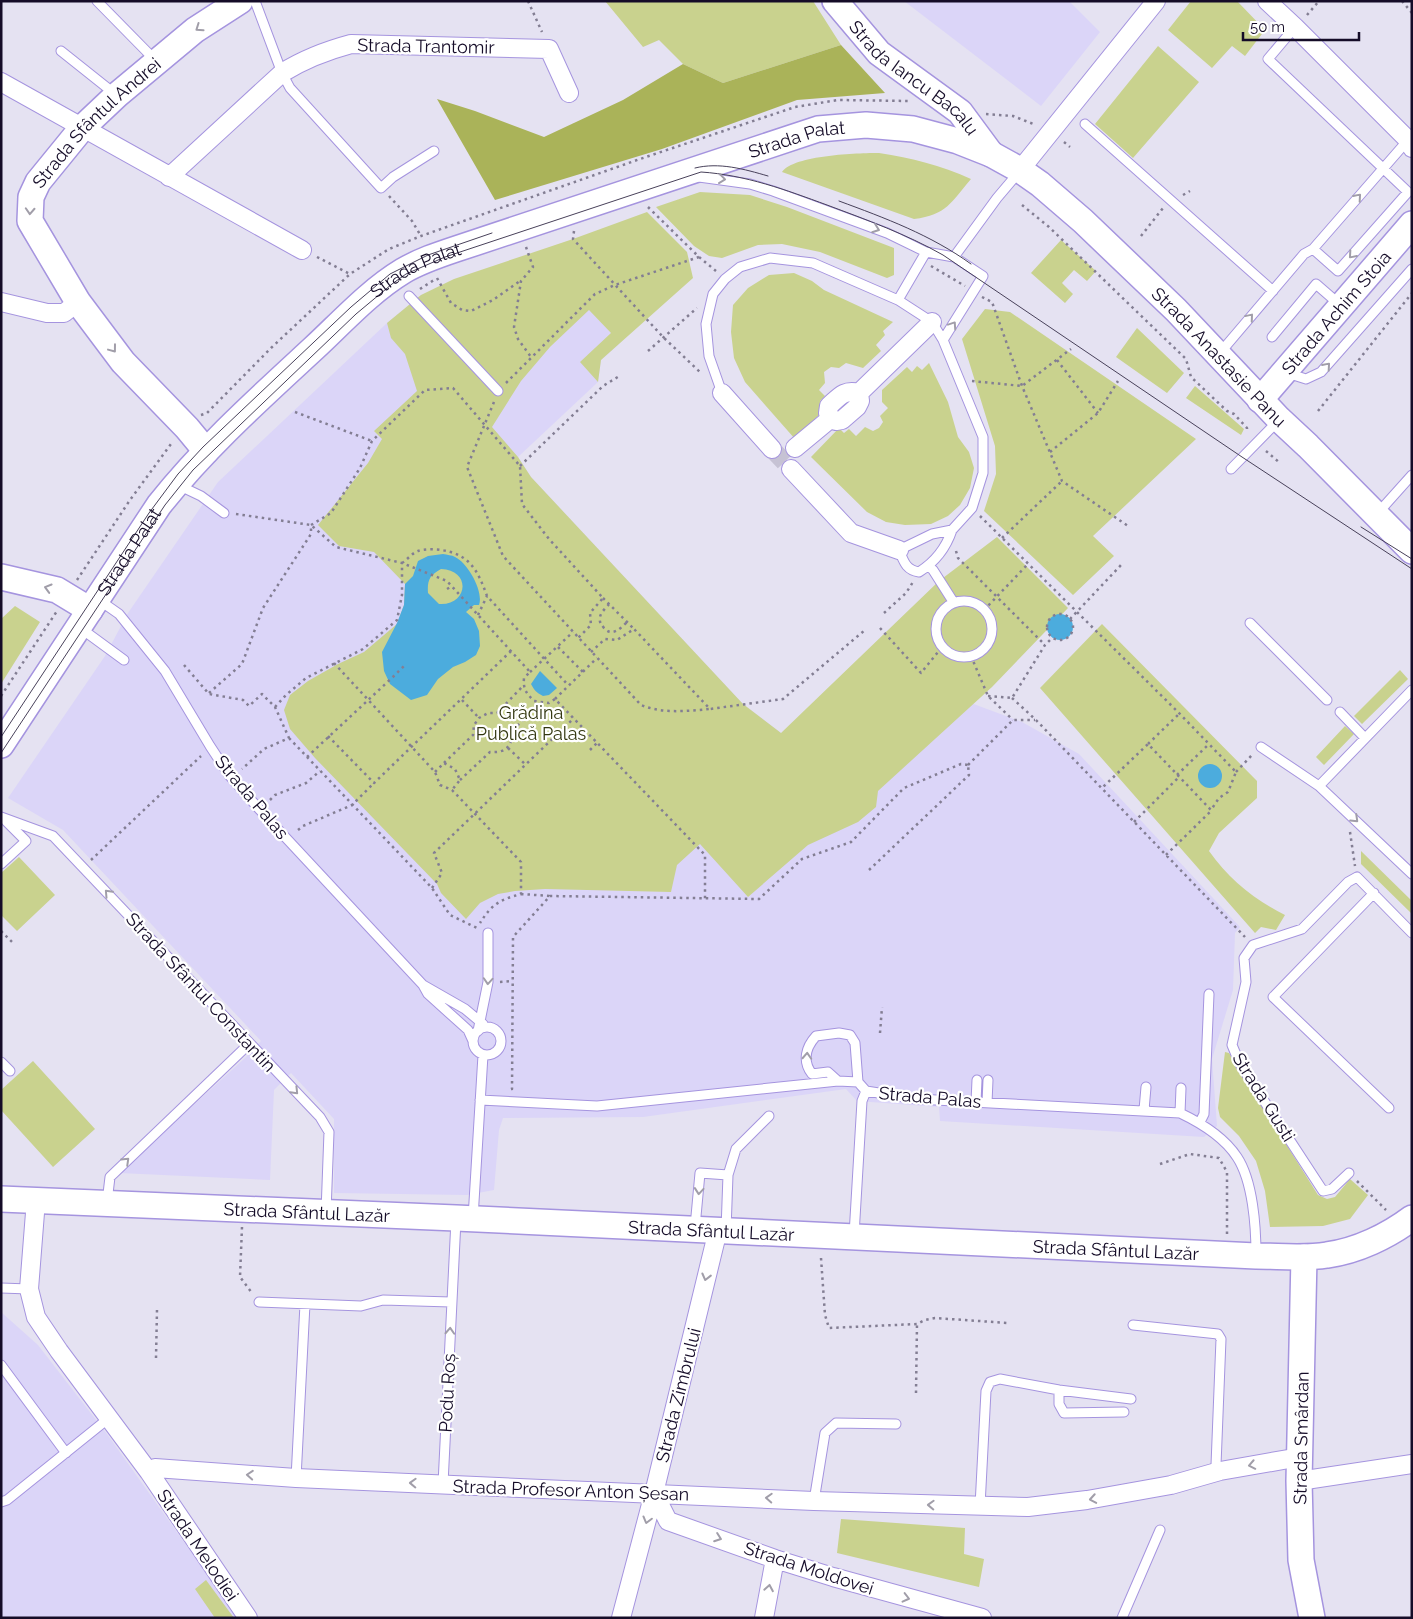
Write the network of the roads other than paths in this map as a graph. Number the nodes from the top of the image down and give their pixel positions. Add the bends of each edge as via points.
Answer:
1 (98, 1) edge
2 (240, 1) edge
3 (255, 1) edge
4 (835, 1) edge
5 (1156, 1) edge
6 (1266, 1) edge
7 (1301, 22) junction
8 (61, 51) dead end
9 (156, 62) junction
10 (282, 73) junction
11 (1, 82) edge
12 (569, 93) dead end
13 (117, 95) junction
14 (1085, 124) dead end
15 (82, 128) junction
16 (1410, 144) edge
17 (434, 151) dead end
18 (991, 154) junction
19 (1382, 169) junction
20 (1020, 170) junction
21 (169, 176) junction
22 (674, 176) junction
23 (1412, 224) edge
24 (1313, 249) junction
25 (302, 250) road end
26 (924, 256) junction
27 (954, 256) junction
28 (1412, 269) edge
29 (1273, 291) junction
30 (409, 296) dead end
31 (898, 300) junction
32 (1, 302) edge
33 (78, 302) junction
34 (1341, 305) junction
35 (932, 322) junction
36 (1272, 337) dead end
37 (943, 340) junction
38 (1218, 355) junction
39 (1284, 372) junction
40 (498, 391) road end
41 (722, 393) joint
42 (1260, 400) junction
43 (1279, 419) junction
44 (795, 448) dead end
45 (772, 449) tunnel mouth
46 (206, 451) junction
47 (791, 469) tunnel mouth
48 (1231, 469) dead end
49 (1412, 476) edge
50 (175, 484) junction
51 (224, 513) road end
52 (1376, 516) junction
53 (952, 530) junction
54 (900, 550) junction
55 (1412, 551) edge
56 (928, 566) junction
57 (1, 577) edge
58 (954, 602) junction
59 (89, 612) junction
60 (1250, 623) dead end
61 (124, 660) dead end
62 (1412, 690) edge
63 (1327, 700) dead end
64 (1340, 712) dead end
65 (1365, 738) junction
66 (1, 745) edge
67 (1260, 747) road end
68 (1319, 786) junction
69 (3, 818) edge
70 (1, 864) edge
71 (1412, 874) edge
72 (1374, 893) junction
73 (488, 933) dead end
74 (1412, 933) edge
75 (423, 985) junction
76 (1209, 994) dead end
77 (480, 1021) junction
78 (488, 1028) junction
79 (478, 1031) junction
80 (473, 1041) junction
81 (249, 1044) junction
82 (487, 1055) junction
83 (1, 1062) edge
84 (10, 1070) dead end
85 (977, 1080) dead end
86 (988, 1080) dead end
87 (838, 1081) junction
88 (858, 1082) junction
89 (1146, 1087) dead end
90 (1181, 1088) dead end
91 (866, 1091) junction
92 (480, 1100) junction
93 (976, 1102) junction
94 (987, 1103) junction
95 (1389, 1108) dead end
96 (1144, 1110) junction
97 (1180, 1113) junction
98 (769, 1116) dead end
99 (1200, 1122) junction
100 (1349, 1173) road end
101 (728, 1175) junction
102 (1, 1199) edge
103 (36, 1200) junction
104 (106, 1203) junction
105 (326, 1212) junction
106 (465, 1218) junction
107 (1407, 1222) edge
108 (713, 1230) junction
109 (854, 1238) junction
110 (1256, 1256) junction
111 (1304, 1257) junction
112 (1, 1288) edge
113 (29, 1290) junction
114 (259, 1302) road end
115 (451, 1302) junction
116 (305, 1304) junction
117 (1134, 1325) dead end
118 (1, 1365) edge
119 (1059, 1390) junction
120 (1130, 1399) dead end
121 (1124, 1412) dead end
122 (109, 1418) junction
123 (896, 1424) dead end
124 (66, 1453) junction
125 (1412, 1464) edge
126 (1300, 1469) junction
127 (1220, 1471) junction
128 (149, 1472) junction
129 (296, 1478) junction
130 (443, 1484) junction
131 (654, 1493) junction
132 (814, 1501) junction
133 (1, 1502) edge
134 (980, 1506) junction
135 (1160, 1530) dead end
136 (775, 1559) junction
137 (976, 1617) edge
138 (248, 1618) edge
139 (621, 1618) edge
140 (764, 1618) edge
141 (1122, 1618) edge
142 (1312, 1618) edge

1 - 9 lane
2 -> 9 main road, Strada Sfântul Andrei via 195,30
3 - 10 lane
4 - 18 main road, Strada Iancu Bacalu via 879,52 960,112
5 - 20 street
6 - 7 street
7 - 16 street
7 - 19 lane via 1268,59
8 - 13 lane
9 - 13 main road, Strada Sfântul Andrei
10 - 12 street, Strada Trantomir via 310,57 351,44 549,49
10 - 17 lane via 290,88 381,188
10 - 21 street, Strada Trantomir
11 - 15 street
13 - 15 main road, Strada Sfântul Andrei
14 - 29 lane
15 - 21 street
15 -> 33 main road, Strada Sfântul Andrei via 38,182 31,196 30,221
16 - 19 lane
18 - 20 main road, Strada Palat
18 - 22 main road, Strada Palat via 913,129 866,125 818,130
24 -> 19 lane
19 -> 24 lane via 1408,192 1338,271
20 - 27 lane
20 - 38 main road, Strada Anastasie Panu via 1090,228
21 - 25 street
22 -> 26 lane via 750,184 887,233
22 - 46 main road, Strada Palat via 448,251 404,270 354,311
23 - 34 main road, Strada Achim Stoia
24 - 29 lane via 1304,254
26 - 27 lane
26 - 31 lane
37 -> 27 lane via 983,276
39 -> 28 lane via 1306,379 1321,372
38 -> 29 lane
30 - 40 lane
31 - 35 lane
31 - 41 lane via 813,263 770,258 740,267 713,294 706,324 708,356
32 - 33 street via 47,313 64,313
33 -> 46 main road, Strada Sfântul Andrei via 124,362
34 - 36 lane via 1316,284
34 - 39 main road, Strada Achim Stoia
35 - 37 lane
35 - 44 street via 858,393 844,392 829,406 830,419
37 - 53 lane via 983,437 983,473 972,508
38 - 42 main road, Strada Anastasie Panu
39 - 42 main road, Strada Achim Stoia
41 - 45 street
42 - 43 main road, Strada Anastasie Panu
43 - 48 lane
43 - 52 main road, Strada Anastasie Panu
46 - 50 main road, Strada Palat
47 - 54 street via 851,533
49 - 52 lane
50 - 51 lane via 201,496
50 - 59 main road, Strada Palat
52 - 55 main road, Strada Anastasie Panu
53 - 54 lane via 932,534
53 - 56 lane via 947,544
54 - 56 lane via 905,565 912,571 919,572
56 - 58 lane
59 -> 57 main road via 58,590
58 - 58 lane via 974,603 984,610 991,622 990,639 980,653 955,656 938,640 937,623 945,609
59 - 61 lane
59 - 66 main road, Strada Palat
59 - 75 lane, Strada Palas via 119,614 165,671 230,774
60 - 63 lane
62 - 65 lane
64 - 65 lane
65 - 68 lane via 1349,761
67 - 68 lane
68 -> 71 lane
69 - 70 lane via 26,841
81 -> 69 lane, Strada Sfântul Constantin via 53,836
72 - 74 lane
72 - 95 lane via 1273,997
72 - 100 lane, Strada Gusti via 1357,877 1348,882 1302,929 1253,945 1244,958 1246,982 1232,1045 1240,1064 1323,1191 1332,1189
73 -> 77 lane via 488,982
75 - 77 lane, Strada Palas via 447,997
75 - 80 lane, Strada Palas via 428,994 468,1030
76 - 99 lane via 1204,1114
77 - 78 lane, Strada Palas
77 - 79 lane
78 - 79 lane
78 - 82 lane, Strada Palas via 496,1032 500,1040 499,1049
79 - 80 lane
80 - 82 lane, Strada Palas via 476,1050
104 -> 81 lane via 110,1177
81 -> 105 lane, Strada Sfântul Constantin via 320,1117 329,1132
82 - 92 lane, Strada Palas
83 - 84 lane
85 - 93 lane
86 - 94 lane
87 - 88 lane, Strada Palas
87 -> 88 lane via 828,1072 812,1074 807,1068 808,1044 816,1036 850,1035 855,1043
87 - 92 lane, Strada Palas via 597,1106
88 - 91 lane, Strada Palas
89 - 96 lane
90 - 97 lane
91 - 93 lane, Strada Palas via 916,1099
91 - 109 lane via 862,1101
92 - 106 lane, Strada Palas
93 - 94 lane, Strada Palas
94 - 96 lane, Strada Palas
96 - 97 lane, Strada Palas
97 - 99 lane, Strada Palas
98 - 101 lane via 736,1149
99 - 110 lane, Strada Palas via 1225,1143 1244,1172 1256,1233
101 - 108 lane
101 -> 108 lane via 700,1173
102 - 103 main road, Strada Sfântul Lazăr
103 - 104 main road, Strada Sfântul Lazăr
103 - 113 street
104 - 105 main road, Strada Sfântul Lazăr
105 - 106 main road, Strada Sfântul Lazăr
106 - 108 main road, Strada Sfântul Lazăr
106 - 115 lane, Podu Roș
107 - 111 main road, Strada Sfântul Lazăr via 1374,1241 1348,1250
108 - 109 main road, Strada Sfântul Lazăr
108 -> 131 street, Strada Zimbrului
109 - 110 main road, Strada Sfântul Lazăr
110 - 111 main road, Strada Sfântul Lazăr
111 - 126 main road, Strada Smârdan
112 - 113 lane
113 - 122 street via 36,1317
114 - 116 lane
115 - 116 lane via 383,1300 361,1306
130 -> 115 lane, Podu Roș
116 - 129 lane
117 - 127 lane via 1218,1334 1221,1339 1216,1465
118 - 124 lane
119 - 120 lane
119 - 121 lane via 1059,1404 1064,1413
119 - 134 lane via 1000,1379 990,1382 986,1391
122 - 124 lane
122 - 128 street
123 - 132 lane via 836,1423 825,1433
124 - 133 lane via 8,1500
125 - 126 street, Strada Profesor Anton Șesan
126 -> 127 street, Strada Profesor Anton Șesan
126 - 142 main road, Strada Smârdan via 1301,1560
127 -> 134 street, Strada Profesor Anton Șesan via 1171,1485 1087,1500 1028,1507
129 -> 128 street, Strada Profesor Anton Șesan via 155,1468
128 - 138 street, Strada Melodiei
130 -> 129 street, Strada Profesor Anton Șesan
130 - 131 street, Strada Profesor Anton Șesan
132 -> 131 street, Strada Profesor Anton Șesan
131 -> 136 street, Strada Moldovei via 668,1521
131 -> 139 street, Strada Zimbrului
134 -> 132 street, Strada Profesor Anton Șesan
135 - 141 lane
136 -> 137 street, Strada Moldovei
140 -> 136 street

